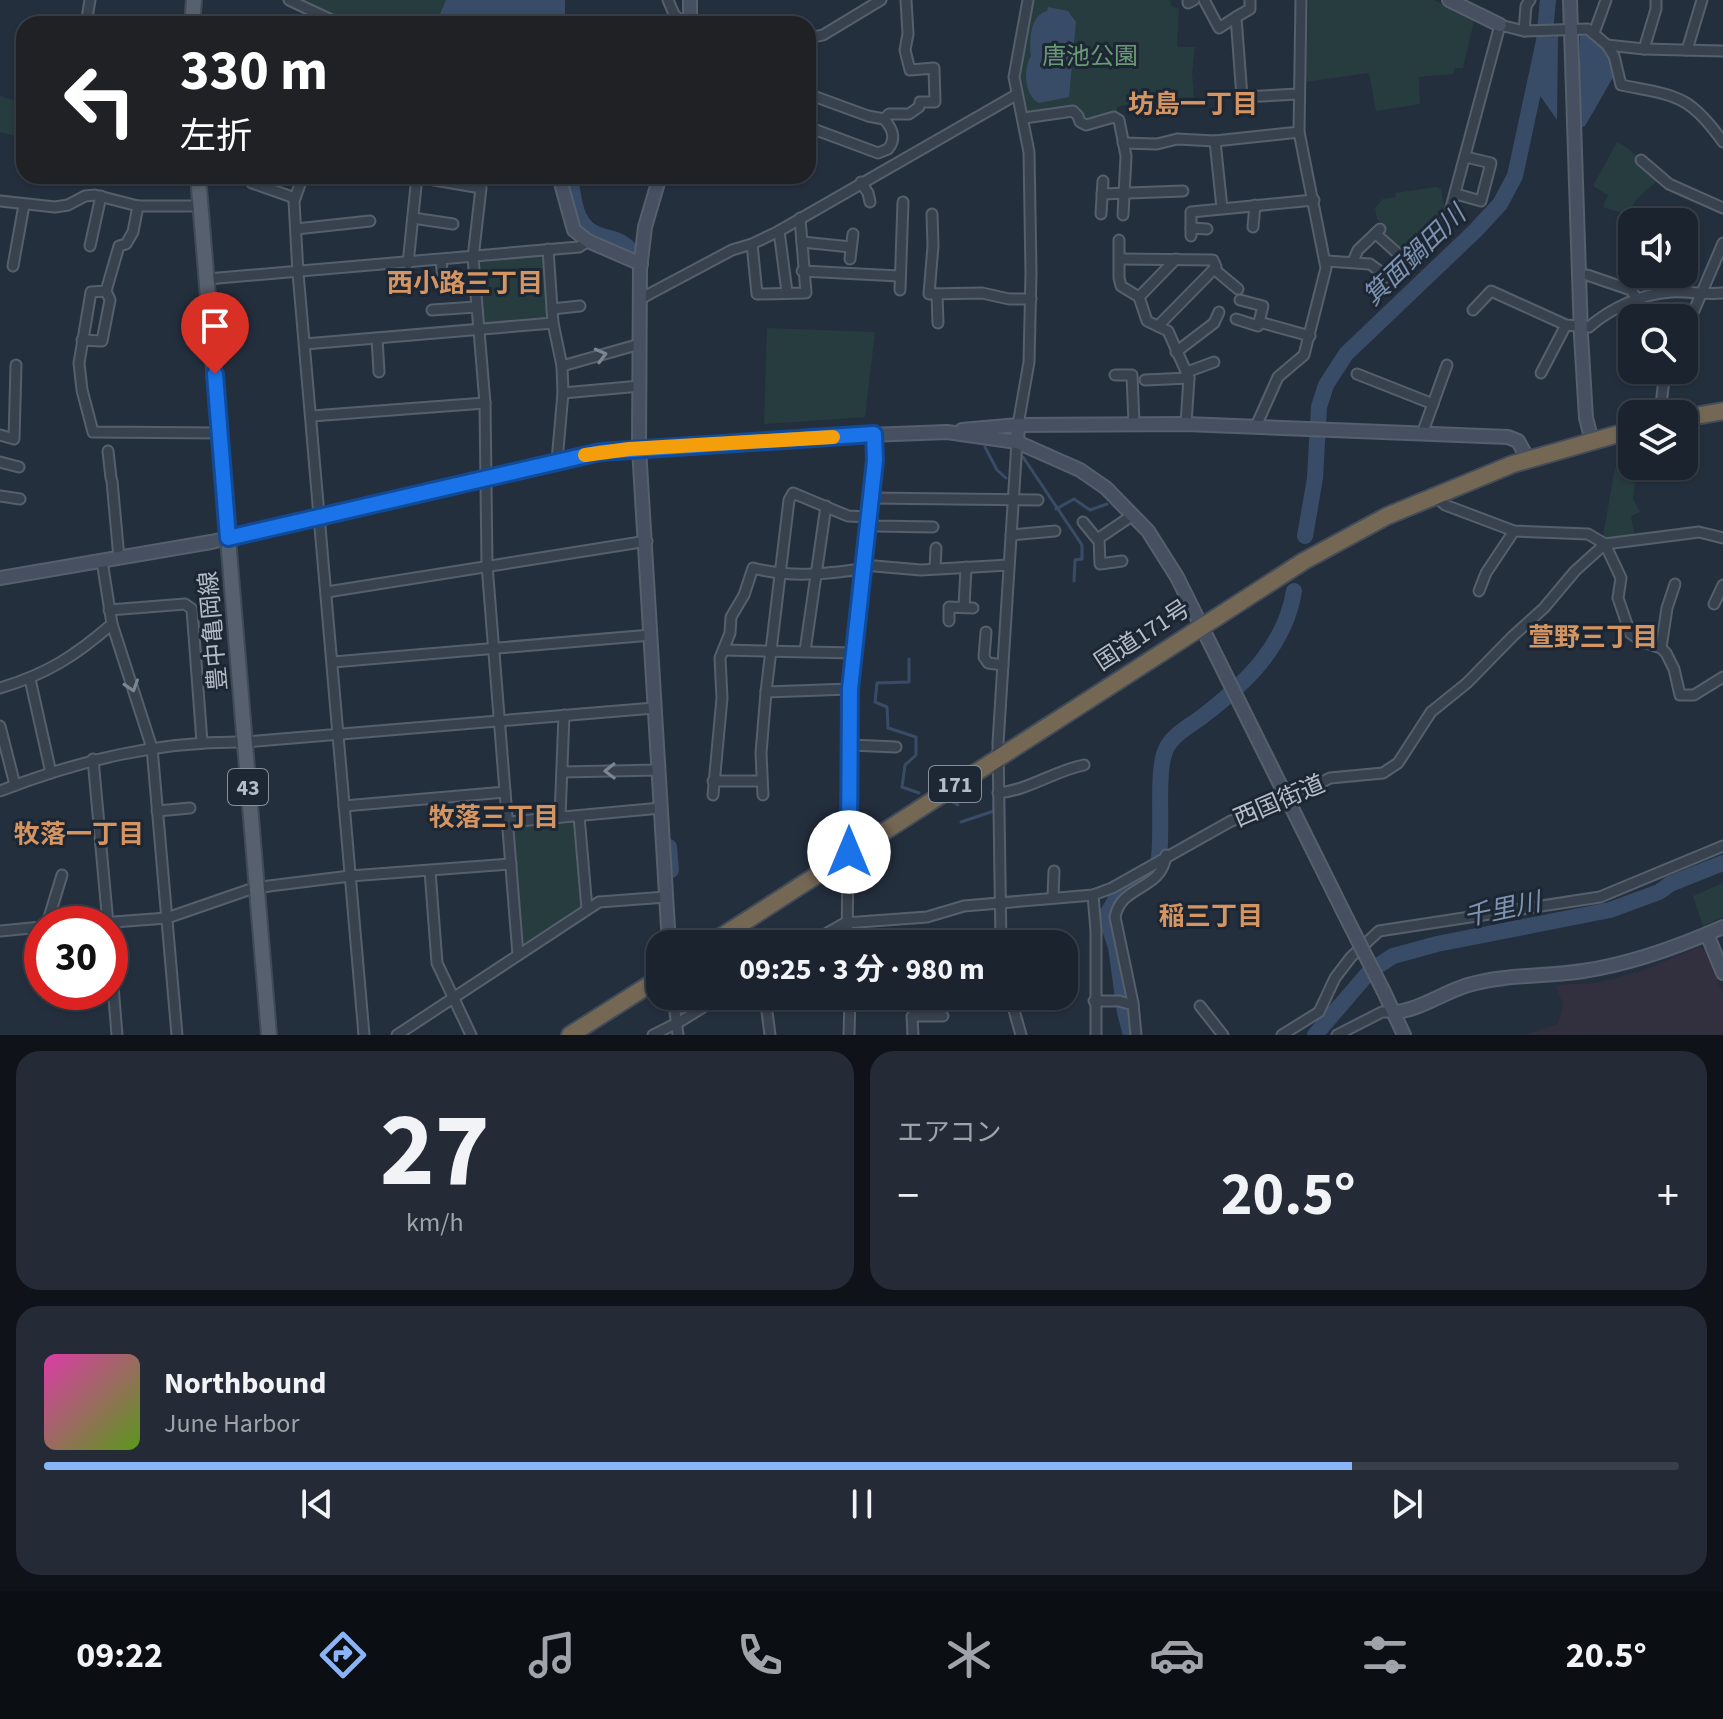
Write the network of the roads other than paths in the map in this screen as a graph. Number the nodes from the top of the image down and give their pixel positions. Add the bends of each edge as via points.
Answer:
1 (289, 0) edge
2 (881, 0) edge
3 (906, 0) edge
4 (1028, 0) edge
5 (1204, 0) edge
6 (1250, 0) edge
7 (1301, 0) edge
8 (1449, 0) edge
9 (1530, 0) edge
10 (1570, 0) edge
11 (1606, 0) edge
12 (1656, 0) edge
13 (1702, 0) edge
14 (323, 16) edge
15 (1236, 17) junction
16 (1500, 25) junction
17 (1571, 28) junction
18 (1524, 31) junction
19 (1594, 33) junction
20 (816, 36) edge
21 (1607, 45) junction
22 (1644, 49) junction
23 (1687, 50) junction
24 (1723, 51) edge
25 (1298, 94) junction
26 (1016, 95) junction
27 (816, 97) edge
28 (1024, 118) junction
29 (884, 119) junction
30 (816, 130) edge
31 (1299, 132) junction
32 (1215, 141) junction
33 (1723, 142) edge
34 (1123, 143) junction
35 (1466, 157) junction
36 (1641, 160) dead end
37 (1103, 181) dead end
38 (861, 182) junction
39 (199, 184) edge
40 (255, 184) edge
41 (300, 184) edge
42 (415, 184) edge
43 (472, 184) edge
44 (561, 184) edge
45 (658, 184) edge
46 (1183, 191) dead end
47 (1125, 193) junction
48 (1102, 194) junction
49 (1456, 194) junction
50 (101, 196) junction
51 (295, 198) junction
52 (1314, 200) junction
53 (0, 201) edge
54 (870, 202) dead end
55 (903, 202) dead end
56 (24, 205) junction
57 (1255, 205) junction
58 (138, 206) junction
59 (200, 206) junction
60 (1222, 208) junction
61 (1723, 208) edge
62 (932, 214) dead end
63 (1101, 214) dead end
64 (1123, 215) dead end
65 (413, 218) junction
66 (800, 218) junction
67 (370, 221) dead end
68 (453, 224) dead end
69 (1253, 227) dead end
70 (296, 229) junction
71 (1207, 229) dead end
72 (779, 231) junction
73 (853, 234) dead end
74 (1119, 240) dead end
75 (588, 241) junction
76 (802, 242) junction
77 (1723, 243) edge
78 (752, 244) junction
79 (90, 246) dead end
80 (851, 247) junction
81 (548, 249) junction
82 (473, 258) junction
83 (850, 259) dead end
84 (1120, 259) junction
85 (1176, 259) junction
86 (441, 261) junction
87 (1327, 261) junction
88 (1353, 261) junction
89 (408, 264) junction
90 (641, 264) junction
91 (13, 266) dead end
92 (1214, 269) junction
93 (802, 271) junction
94 (298, 273) junction
95 (1587, 275) dead end
96 (899, 276) junction
97 (1389, 278) dead end
98 (207, 279) junction
99 (444, 288) dead end
100 (900, 290) dead end
101 (106, 291) junction
102 (787, 292) junction
103 (1723, 293) edge
104 (937, 294) junction
105 (1701, 295) junction
106 (1139, 297) junction
107 (640, 299) junction
108 (1031, 299) junction
109 (1638, 300) junction
110 (1697, 304) edge
111 (580, 306) dead end
112 (476, 307) junction
113 (552, 309) junction
114 (432, 310) dead end
115 (1473, 310) dead end
116 (1219, 312) dead end
117 (1236, 319) dead end
118 (1259, 322) junction
119 (553, 323) junction
120 (938, 323) dead end
121 (1566, 325) junction
122 (1158, 326) junction
123 (1581, 326) junction
124 (478, 331) junction
125 (1310, 336) junction
126 (377, 338) junction
127 (82, 340) junction
128 (305, 344) junction
129 (640, 344) junction
130 (1176, 352) junction
131 (1214, 362) dead end
132 (16, 365) dead end
133 (1447, 365) dead end
134 (562, 366) junction
135 (379, 372) dead end
136 (1541, 373) dead end
137 (1357, 374) dead end
138 (1115, 375) dead end
139 (1188, 375) junction
140 (1145, 380) dead end
141 (640, 386) junction
142 (563, 393) junction
143 (485, 403) junction
144 (1433, 404) junction
145 (1723, 411) edge
146 (1698, 415) edge
147 (312, 416) junction
148 (1134, 423) junction
149 (1186, 424) junction
150 (1018, 425) junction
151 (1256, 426) junction
152 (106, 431) junction
153 (947, 432) junction
154 (220, 433) junction
155 (874, 434) junction
156 (1422, 434) junction
157 (1618, 434) edge
158 (0, 435) edge
159 (1592, 441) junction
160 (1017, 442) junction
161 (639, 448) junction
162 (1528, 459) junction
163 (557, 461) junction
164 (0, 462) edge
165 (19, 467) dead end
166 (485, 478) junction
167 (0, 496) edge
168 (1435, 496) junction
169 (870, 498) junction
170 (20, 499) dead end
171 (1014, 500) junction
172 (1038, 500) dead end
173 (826, 506) junction
174 (1133, 515) junction
175 (320, 516) junction
176 (868, 520) junction
177 (1084, 525) dead end
178 (933, 527) dead end
179 (1055, 531) dead end
180 (1514, 531) junction
181 (1011, 535) junction
182 (228, 538) junction
183 (1723, 538) edge
184 (1096, 540) junction
185 (647, 541) junction
186 (1605, 544) junction
187 (936, 548) dead end
188 (119, 558) junction
189 (102, 561) junction
190 (1122, 561) dead end
191 (487, 565) junction
192 (1009, 565) junction
193 (863, 567) junction
194 (966, 567) junction
195 (935, 568) junction
196 (781, 575) junction
197 (817, 575) junction
198 (0, 578) edge
199 (1675, 584) dead end
200 (1723, 585) edge
201 (1479, 591) dead end
202 (327, 592) junction
203 (1714, 604) dead end
204 (109, 610) junction
205 (949, 621) dead end
206 (112, 624) junction
207 (1201, 626) junction
208 (986, 632) dead end
209 (651, 635) junction
210 (1661, 648) junction
211 (494, 649) junction
212 (724, 650) junction
213 (805, 651) junction
214 (770, 652) junction
215 (854, 653) junction
216 (333, 662) junction
217 (1003, 665) junction
218 (1723, 677) edge
219 (30, 679) junction
220 (0, 688) edge
221 (850, 689) junction
222 (766, 692) junction
223 (654, 708) junction
224 (564, 715) junction
225 (500, 720) junction
226 (0, 726) edge
227 (338, 733) junction
228 (202, 742) junction
229 (245, 742) junction
230 (850, 745) junction
231 (896, 747) dead end
232 (152, 748) junction
233 (998, 756) junction
234 (93, 759) junction
235 (1084, 765) dead end
236 (658, 770) junction
237 (562, 772) junction
238 (51, 773) junction
239 (713, 781) junction
240 (761, 781) junction
241 (15, 785) junction
242 (0, 791) edge
243 (505, 792) junction
244 (998, 793) junction
245 (713, 795) dead end
246 (763, 795) dead end
247 (1288, 799) junction
248 (344, 806) junction
249 (190, 808) dead end
250 (661, 808) junction
251 (157, 811) junction
252 (579, 816) junction
253 (560, 817) junction
254 (508, 822) junction
255 (1723, 846) edge
256 (849, 852) junction
257 (1166, 855) junction
258 (511, 864) junction
259 (430, 871) junction
260 (1054, 871) dead end
261 (62, 875) dead end
262 (350, 876) junction
263 (257, 888) junction
264 (1093, 895) junction
265 (666, 897) junction
266 (1053, 897) junction
267 (999, 901) junction
268 (51, 906) edge
269 (106, 906) edge
270 (587, 909) junction
271 (167, 918) junction
272 (128, 921) edge
273 (845, 923) junction
274 (1723, 927) edge
275 (24, 928) edge
276 (668, 930) edge
277 (731, 930) edge
278 (833, 930) edge
279 (846, 930) edge
280 (1000, 930) edge
281 (0, 931) edge
282 (1707, 934) junction
283 (518, 955) junction
284 (1723, 973) edge
285 (646, 987) edge
286 (453, 999) junction
287 (1094, 1001) junction
288 (1127, 1002) junction
289 (1200, 1006) dead end
290 (115, 1010) edge
291 (675, 1010) edge
292 (703, 1010) edge
293 (767, 1010) edge
294 (850, 1010) edge
295 (1014, 1010) edge
296 (1394, 1012) junction
297 (943, 1016) dead end
298 (677, 1030) edge
299 (117, 1035) edge
300 (177, 1035) edge
301 (269, 1035) edge
302 (364, 1035) edge
303 (397, 1035) edge
304 (471, 1035) edge
305 (570, 1035) edge
306 (653, 1035) edge
307 (770, 1035) edge
308 (849, 1035) edge
309 (913, 1035) edge
310 (1021, 1035) edge
311 (1096, 1035) edge
312 (1136, 1035) edge
313 (1142, 1035) edge
314 (1223, 1035) edge
315 (1282, 1035) edge
316 (1337, 1035) edge
317 (1404, 1035) edge

1 - 14 street
2 - 20 street
3 - 29 street via 910,70 934,68 935,102 920,102 909,114
4 - 26 street via 1016,56
5 - 15 street via 1219,28
6 - 15 street via 1250,9
7 - 25 street
8 - 16 street
9 - 18 street
10 - 17 street
11 - 19 street
12 - 22 street
13 - 23 street
15 - 25 street via 1242,97
16 - 18 street
16 - 35 street
17 - 18 street
17 - 19 street
17 - 123 street
19 - 21 street
21 - 22 street
21 - 33 street via 1621,85 1689,103
22 - 23 street
23 - 24 street
25 - 31 street
26 - 28 street
26 - 38 street
27 - 29 street
28 - 34 street via 1073,111 1086,125 1114,117
28 - 108 street
29 - 30 street via 893,137 888,149 878,153
31 - 32 street
31 - 52 street
32 - 34 street
32 - 60 street
34 - 47 street
35 - 49 street
35 - 49 street via 1491,163 1481,201
36 - 61 street via 1669,184
37 - 48 street
38 - 54 street
38 - 66 street
39 - 59 main road, 豊中亀岡線 / 43
40 - 51 street
41 - 51 street
42 - 65 street
43 - 82 street via 481,188
44 - 75 street via 574,230
45 - 90 street
46 - 47 street
47 - 48 street
47 - 64 street
48 - 63 street
49 - 88 street via 1442,224 1404,259 1378,232
50 - 56 street via 55,207
50 - 58 street
50 - 79 street
51 - 70 street
52 - 57 street
52 - 87 street
53 - 56 street
55 - 96 street
56 - 91 street
57 - 60 street
57 - 69 street
58 - 59 street
58 - 101 street via 133,232 119,246
59 - 98 main road, 豊中亀岡線 / 43
60 - 71 street via 1191,212 1191,232
62 - 104 street via 929,294
65 - 68 street
65 - 89 street
66 - 72 street
66 - 76 street
67 - 70 street
70 - 94 street
72 - 78 street
72 - 102 street
73 - 80 street
74 - 84 street
75 - 81 street via 579,247
75 - 90 street
76 - 80 street
76 - 93 street
77 - 105 street
78 - 102 street via 757,294
78 - 107 street
80 - 83 street
81 - 82 street
81 - 113 street
82 - 86 street
82 - 112 street
84 - 85 street
84 - 106 street via 1121,286
85 - 92 street via 1213,260
85 - 106 street
86 - 89 street
86 - 99 street
87 - 88 street
87 - 125 street
88 - 97 street via 1370,264
89 - 94 street
90 - 107 street
92 - 118 street via 1239,295 1263,306
92 - 122 street
93 - 96 street
93 - 102 street via 806,293
94 - 98 street
94 - 128 street
95 - 109 street via 1631,290
96 - 100 street
98 - 154 main road, 豊中亀岡線 / 43
101 - 127 street via 91,292
101 - 127 street via 110,300 102,341
103 - 105 street
104 - 108 street
104 - 120 street
105 - 109 street via 1671,292
105 - 110 street
106 - 122 street via 1147,321
107 - 129 street
108 - 150 street via 1029,362
109 - 123 street via 1620,305 1589,327
111 - 113 street
112 - 114 street
112 - 124 street
113 - 119 street
115 - 121 street via 1491,291
116 - 130 street via 1218,325
117 - 118 street via 1258,326
118 - 125 street
119 - 124 street
119 - 134 street
121 - 123 street
121 - 136 street
122 - 130 street via 1168,331
123 - 159 street
124 - 126 street
124 - 143 street
125 - 151 street via 1304,355 1278,377
126 - 128 street
126 - 135 street
127 - 152 street via 82,390 93,432
128 - 147 street
134 -> 129 street
129 - 141 street
130 - 139 street
131 - 139 street
132 - 158 street via 14,439
133 - 144 street
134 - 142 street
137 - 144 street
138 - 148 street via 1132,375
139 - 140 street
139 - 149 street
141 - 142 street
141 - 161 street
142 - 163 street
143 - 147 street
143 - 166 street
144 - 156 street
145 - 146 highway
147 - 175 street
148 - 149 street
148 - 150 street
149 - 151 street
150 - 153 street
150 - 160 street
151 - 156 street
152 - 154 street
152 - 188 street
153 - 155 street
153 - 160 street
154 - 182 main road, 豊中亀岡線 / 43
155 - 161 street
155 - 169 street
156 - 162 street via 1508,437 1518,441
157 - 159 highway, 国道171号 / 171
159 - 162 highway, 国道171号 / 171
160 - 171 street
160 - 174 street via 1080,470
161 - 163 street
161 - 185 street
162 - 168 highway, 国道171号 / 171
163 - 166 street
164 - 165 street
166 - 175 street
166 - 191 street
167 - 170 street
168 - 180 street via 1445,505
168 - 207 highway, 国道171号 / 171 via 1304,561
169 - 171 street
169 - 176 street
171 - 172 street
171 - 181 street
173 - 176 street
173 - 196 street via 793,493
173 - 197 street
174 - 184 street
174 - 207 street via 1163,554
175 - 182 street
175 - 202 street
176 - 178 street via 875,526
176 - 193 street
177 - 184 street
179 - 181 street
180 - 186 street via 1588,534
180 - 201 street
181 - 192 street
182 - 188 street
182 - 229 main road, 豊中亀岡線 / 43
183 - 186 street via 1699,532
184 - 190 street via 1100,566
185 - 191 street
185 - 209 street
186 - 210 street via 1621,578 1618,598 1630,633
186 - 247 street, 西国街道 via 1467,683 1431,712 1398,763 1383,773 1330,778
187 - 195 street
188 - 189 street
189 - 198 street
189 - 204 street
191 - 202 street
191 - 211 street
192 - 194 street
192 - 217 street
193 - 195 street
193 - 197 street
193 - 215 street
194 - 195 street
194 - 205 street via 968,608 949,607
196 - 197 street
196 - 212 street via 753,568 731,617
196 - 214 street
197 - 213 street
199 - 210 street
200 - 203 street
202 - 216 street
204 - 206 street
204 - 228 street via 185,604 192,609
206 - 219 street via 76,655
206 -> 232 street
207 - 233 highway, 国道171号 / 171
207 - 247 street
208 - 217 street via 984,657
209 - 211 street
209 - 223 street
210 - 218 street via 1674,669 1680,695 1694,695
211 - 216 street
211 - 225 street
212 - 214 street
212 - 239 street
213 - 214 street
213 - 215 street
214 - 222 street
215 - 221 street
216 - 227 street
217 - 233 street
219 - 220 street
219 - 238 street
221 - 222 street
221 - 230 street
222 - 240 street
223 - 224 street
223 - 236 street
224 - 225 street
224 - 237 street
225 - 227 street
225 - 243 street
226 - 241 street
227 - 229 street
227 - 248 street
228 - 229 street
228 - 232 street
229 - 263 main road, 豊中亀岡線 / 43
230 - 231 street
230 - 256 street
232 - 234 street
232 - 251 street
233 - 244 street
233 - 256 highway, 国道171号 / 171
234 - 238 street
234 - 269 street
235 - 244 street
236 -> 237 street
236 - 250 street
237 - 253 street
238 - 241 street
239 - 240 street
239 - 245 street
240 - 246 street
241 - 242 street
243 - 248 street
243 - 254 street
244 - 267 street
247 - 257 street, 西国街道
247 - 296 street, bridge
248 - 262 street
249 - 251 street
250 - 252 street
250 - 265 street
251 - 271 street
252 - 253 street
252 - 270 street
253 - 254 street
254 - 258 street
255 - 315 street via 1600,897 1379,931 1335,978 1319,1012
256 - 273 street
256 - 277 highway, 国道171号 / 171
257 - 264 street, 西国街道
257 - 288 street via 1157,878 1117,906
258 - 259 street
258 - 283 street
259 - 262 street
259 - 286 street via 437,963
260 - 266 street
261 - 268 street
262 - 263 street
262 - 302 street
263 - 271 street
263 - 301 main road, 豊中亀岡線 / 43
264 - 266 street, 西国街道
264 - 287 street
265 - 270 street via 599,902
265 - 276 street
266 - 267 street, 西国街道
267 - 273 street, 西国街道 via 927,917
267 - 280 street
270 - 283 street
271 - 272 street
271 - 300 street
273 - 278 street, 西国街道
273 - 279 street
274 - 282 street
275 - 281 street
282 - 284 street
282 - 296 street via 1600,968 1470,984 1406,1012
283 - 286 street
285 - 305 highway
286 - 303 street
286 - 304 street
287 - 288 street
287 - 311 street
288 - 312 street
288 - 313 street
289 - 314 street
290 - 299 street
291 - 298 street
292 - 298 street
293 - 307 street
294 - 308 street
295 - 310 street
296 - 316 street via 1382,1012
296 - 317 street
297 - 309 street via 912,1016
298 - 306 street

